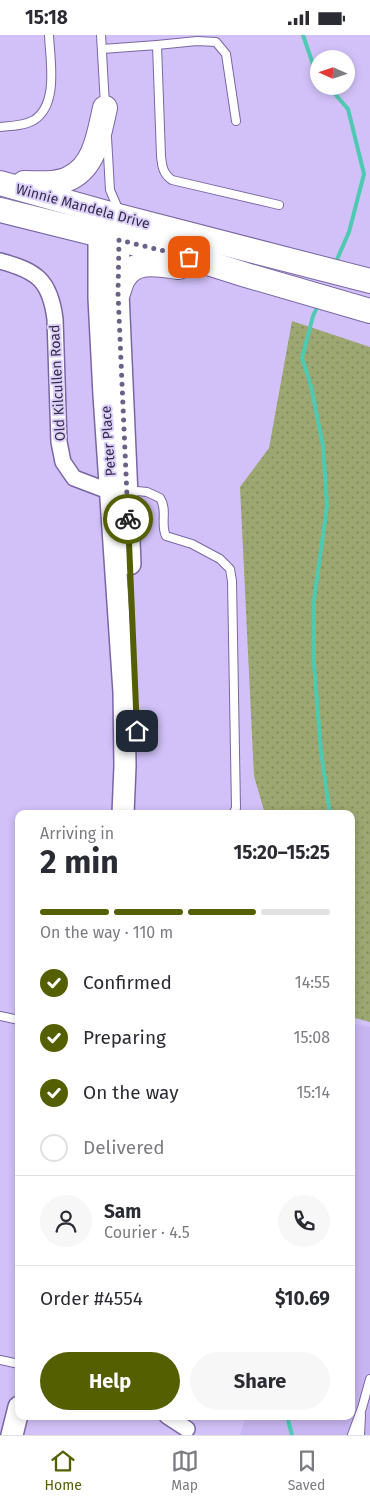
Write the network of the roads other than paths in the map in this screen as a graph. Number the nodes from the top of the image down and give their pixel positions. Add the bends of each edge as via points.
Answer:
1 (49, 35) edge
2 (101, 35) edge
3 (157, 45) junction
4 (102, 49) junction
5 (105, 108) junction
6 (236, 121) dead end
7 (0, 127) edge
8 (0, 183) edge
9 (110, 190) junction
10 (279, 205) dead end
11 (0, 210) edge
12 (111, 226) junction
13 (0, 261) edge
14 (246, 275) junction
15 (370, 281) edge
16 (118, 293) junction
17 (370, 311) edge
18 (118, 491) junction
19 (123, 810) edge
20 (137, 810) edge
21 (235, 810) edge
22 (0, 1016) edge
23 (15, 1019) edge
24 (0, 1360) edge
25 (15, 1364) edge
26 (370, 1379) edge
27 (362, 1408) junction
28 (16, 1420) edge
29 (25, 1420) edge
30 (173, 1420) edge
31 (187, 1429) dead end
32 (12, 1435) edge
33 (22, 1435) edge
34 (352, 1435) edge
35 (360, 1435) edge

1 - 7 lane via 51,85 48,103 35,119 25,124
2 - 4 lane, Peter Place
3 - 4 lane
3 - 6 lane via 216,42 226,54
3 - 10 lane via 164,173 172,180
4 - 5 lane, Peter Place
5 - 8 main road via 94,152 82,169 70,178 52,183
5 - 9 lane, Peter Place
8 - 12 main road, Winnie Mandela Drive
9 - 12 lane, Peter Place
9 - 12 lane, Peter Place
11 - 12 main road, Winnie Mandela Drive
12 - 14 main road, Winnie Mandela Drive via 189,257
12 - 15 main road, Winnie Mandela Drive via 308,265
12 - 16 main road, Peter Place
12 - 18 main road, Peter Place via 99,298
13 - 18 street, Old Kilcullen Road via 37,276 50,294 63,462 74,478
14 - 16 main road via 144,264 129,271
14 - 17 main road, Winnie Mandela Drive
16 - 18 main road, Peter Place
18 - 19 main road, Peter Place via 124,692
18 - 20 main road, Peter Place via 138,771
18 - 21 lane via 147,492 160,498 166,536 192,544 220,559 230,569
22 - 23 lane
24 - 25 lane
26 - 27 lane
27 - 34 lane
27 - 35 lane
28 - 32 main road
29 - 33 main road
30 - 31 street

